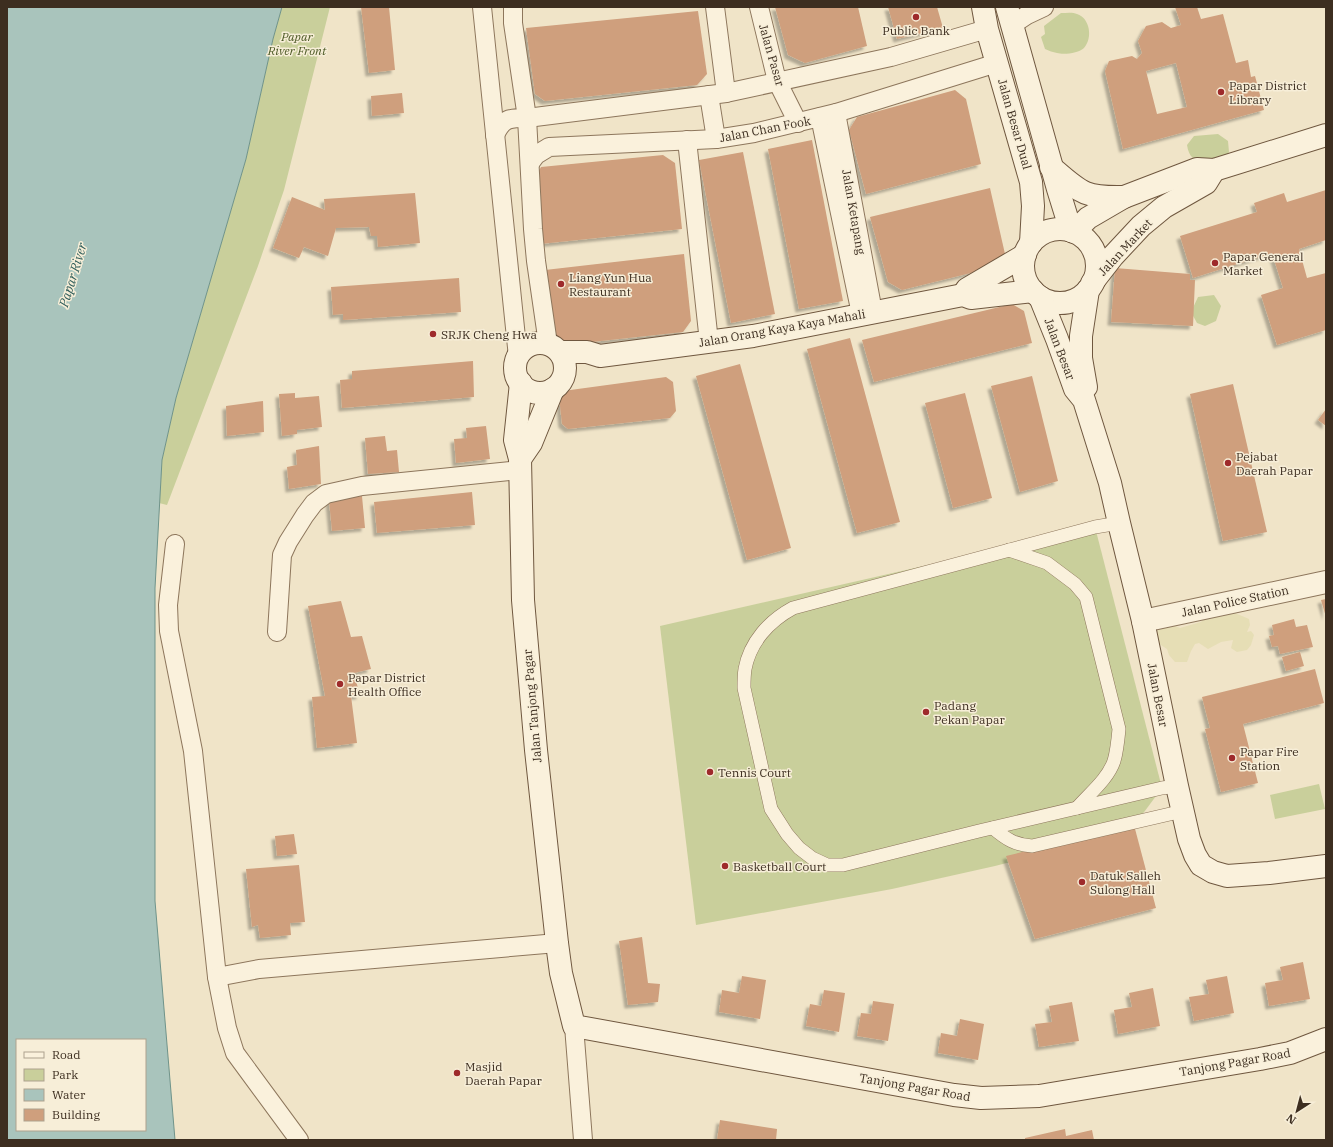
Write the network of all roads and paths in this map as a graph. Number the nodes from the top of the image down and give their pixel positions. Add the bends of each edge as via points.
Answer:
1 (482, 7) edge
2 (513, 7) edge
3 (716, 7) edge
4 (759, 7) edge
5 (983, 7) edge
6 (1044, 7) edge
7 (1009, 16) edge
8 (988, 29) junction
9 (997, 63) junction
10 (777, 81) junction
11 (718, 94) junction
12 (828, 115) junction
13 (527, 118) junction
14 (798, 123) junction
15 (495, 135) junction
16 (1326, 135) edge
17 (716, 138) junction
18 (687, 140) junction
19 (530, 163) junction
20 (1051, 167) junction
21 (1214, 170) junction
22 (1124, 197) junction
23 (1073, 232) junction
24 (1028, 249) junction
25 (1090, 286) junction
26 (1036, 294) junction
27 (963, 295) junction
28 (867, 313) junction
29 (709, 342) junction
30 (554, 348) junction
31 (518, 356) junction
32 (600, 356) junction
33 (559, 382) junction
34 (521, 383) junction
35 (1084, 400) junction
36 (520, 464) junction
37 (1119, 523) junction
38 (175, 544) dead end
39 (1009, 550) junction
40 (1326, 582) edge
41 (1143, 621) junction
42 (277, 632) dead end
43 (1177, 786) junction
44 (1077, 808) junction
45 (1183, 811) junction
46 (993, 828) junction
47 (1326, 866) edge
48 (556, 944) junction
49 (217, 977) junction
50 (574, 1026) junction
51 (1326, 1039) edge
52 (299, 1140) edge
53 (582, 1140) edge

1 - 15 street
2 - 13 street via 513,23
3 - 11 street
4 - 10 street, Jalan Pasar
5 - 8 main road, Jalan Besar Dual
6 - 7 street via 1027,15
7 - 20 main road, Jalan Besar Dual
8 - 9 main road, Jalan Besar Dual
8 - 10 street via 891,57
9 - 12 street, Jalan Chan Fook
9 - 24 main road, Jalan Besar Dual via 1031,182 1033,206
10 - 11 street
10 - 14 street, Jalan Pasar
11 - 13 street
11 - 17 street
12 - 14 street, Jalan Chan Fook
12 - 28 street, Jalan Ketapang
13 - 15 street via 505,121
13 - 19 street
14 - 17 street, Jalan Chan Fook
15 - 31 street
16 - 21 main road
17 - 18 street, Jalan Chan Fook
18 - 19 street, Jalan Chan Fook via 549,147 536,155
18 - 29 street
19 - 30 street via 536,261
20 - 22 main road via 1085,194 1102,198
20 - 23 main road, Jalan Besar Dual
21 - 22 main road via 1197,169
21 - 25 main road, Jalan Market via 1206,183 1164,207 1141,226
22 - 23 main road via 1088,218
23 - 24 main road via 1060,229 1049,231 1039,236
23 - 25 main road via 1090,245 1094,254 1096,273
24 - 26 main road via 1023,267 1026,280
24 - 27 main road, Jalan Orang Kaya Kaya Mahali via 967,289
25 - 26 main road via 1078,298 1065,302 1052,302
25 - 35 main road, Jalan Besar via 1081,336 1081,358 1086,388
26 - 27 main road, Jalan Orang Kaya Kaya Mahali via 971,298
26 - 35 main road, Jalan Besar via 1075,389
27 - 28 main road, Jalan Orang Kaya Kaya Mahali
28 - 29 main road, Jalan Orang Kaya Kaya Mahali via 753,336
29 - 32 main road, Jalan Orang Kaya Kaya Mahali
30 - 31 main road via 534,343
30 - 32 main road, Jalan Orang Kaya Kaya Mahali
30 - 33 main road via 564,359 565,367
31 - 34 main road via 515,370
32 - 33 main road, Jalan Orang Kaya Kaya Mahali via 592,364
33 - 34 main road via 547,392 539,393 532,392
33 - 36 main road
34 - 36 main road, Jalan Tanjong Pagar via 515,440
35 - 37 main road, Jalan Besar via 1110,483
36 - 42 street via 362,486 326,494 314,503 305,515 282,555
36 - 48 main road, Jalan Tanjong Pagar via 523,600
37 - 39 street
37 - 41 main road, Jalan Besar
38 - 49 street via 168,605 169,632 193,752
39 - 44 street via 1046,563 1075,584 1086,597 1118,736 1114,761
39 - 46 street via 792,608 778,616 757,639 750,653 744,682 771,809 787,834 812,858 827,865 843,865
40 - 41 main road, Jalan Police Station
41 - 43 main road, Jalan Besar
43 - 44 street
43 - 45 main road, Jalan Besar
44 - 46 street
45 - 46 street via 1032,846 1013,842
45 - 47 main road, Jalan Besar via 1195,855 1201,865 1213,872 1228,876 1246,876
48 - 49 street via 259,969
48 - 50 main road, Jalan Tanjong Pagar
49 - 52 street via 227,1028 235,1053
50 - 51 main road, Tanjong Pagar Road via 981,1098 1039,1096 1260,1059 1290,1053
50 - 53 street

